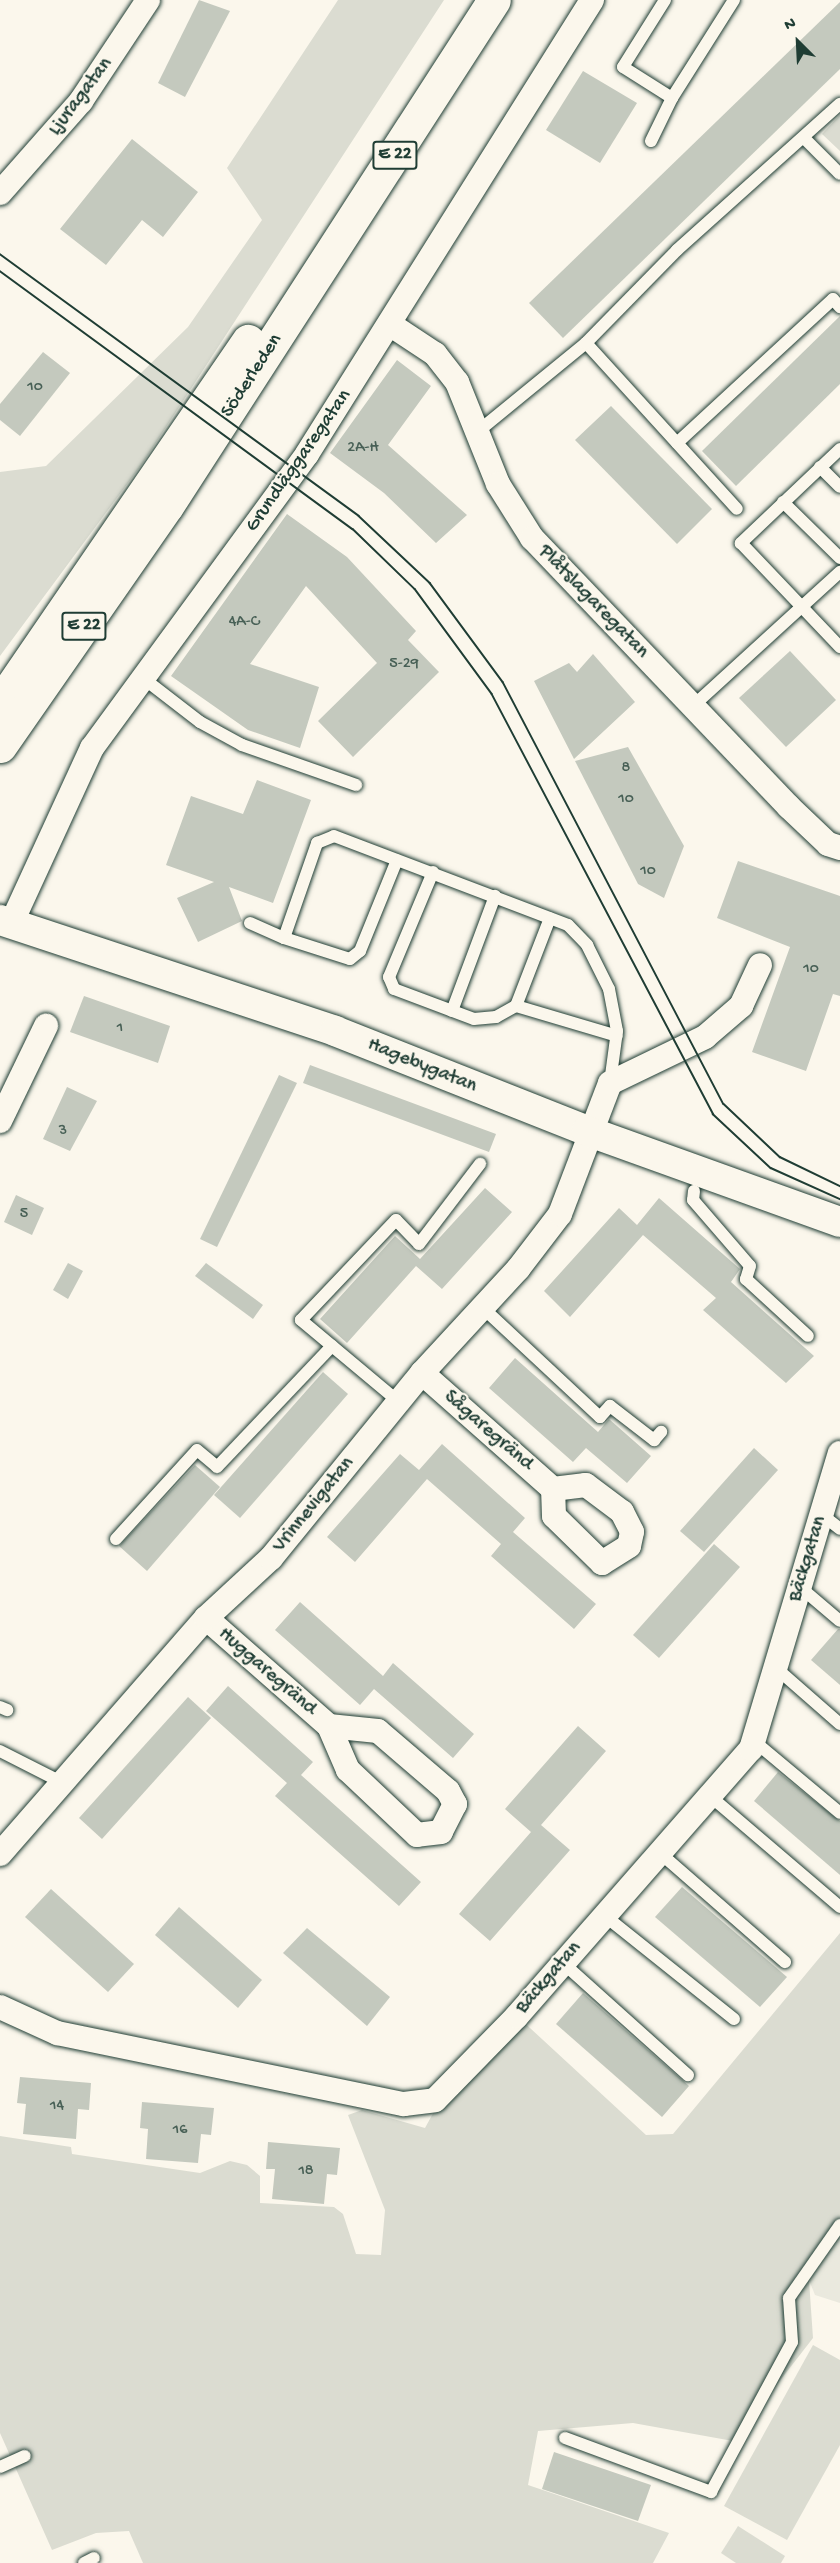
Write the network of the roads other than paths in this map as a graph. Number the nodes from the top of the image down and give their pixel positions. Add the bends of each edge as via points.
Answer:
1 (148, 0) edge
2 (468, 0) edge
3 (494, 0) edge
4 (592, 0) edge
5 (665, 0) edge
6 (734, 0) edge
7 (672, 98) junction
8 (840, 104) edge
9 (805, 139) junction
10 (651, 141) dead end
11 (840, 174) edge
12 (2, 188) edge
13 (840, 307) edge
14 (391, 325) junction
15 (586, 343) junction
16 (476, 432) junction
17 (677, 443) junction
18 (840, 449) edge
19 (820, 467) junction
20 (840, 487) edge
21 (783, 501) junction
22 (737, 509) dead end
23 (840, 558) edge
24 (840, 572) edge
25 (801, 607) junction
26 (840, 647) edge
27 (143, 678) junction
28 (0, 703) edge
29 (693, 706) junction
30 (0, 746) edge
31 (357, 785) dead end
32 (840, 849) edge
33 (397, 860) junction
34 (433, 872) junction
35 (495, 896) junction
36 (550, 918) junction
37 (6, 922) edge
38 (250, 923) dead end
39 (284, 938) junction
40 (760, 965) dead end
41 (516, 1006) junction
42 (452, 1011) junction
43 (46, 1026) dead end
44 (617, 1036) junction
45 (610, 1083) junction
46 (0, 1121) edge
47 (588, 1131) junction
48 (480, 1164) dead end
49 (694, 1191) dead end
50 (840, 1222) edge
51 (483, 1308) junction
52 (808, 1336) dead end
53 (332, 1346) junction
54 (423, 1373) junction
55 (399, 1402) junction
56 (660, 1432) dead end
57 (840, 1452) edge
58 (554, 1489) dead end
59 (822, 1514) junction
60 (840, 1529) edge
61 (116, 1539) dead end
62 (800, 1587) junction
63 (206, 1618) junction
64 (840, 1621) edge
65 (776, 1668) junction
66 (840, 1724) edge
67 (329, 1726) junction
68 (754, 1741) junction
69 (0, 1751) edge
70 (63, 1783) junction
71 (710, 1796) junction
72 (840, 1813) edge
73 (660, 1853) junction
74 (0, 1854) edge
75 (840, 1906) edge
76 (605, 1916) junction
77 (785, 1962) dead end
78 (563, 1963) junction
79 (0, 2007) edge
80 (734, 2019) dead end
81 (688, 2075) dead end
82 (840, 2225) edge
83 (565, 2438) dead end
84 (25, 2456) dead end
85 (0, 2466) edge

1 - 12 street, Ljuragatan via 81,101
2 - 28 highway, Söderleden / E 22 via 146,495
3 - 30 highway, Söderleden / E 22 via 167,506
4 - 14 street, Grundläggaregatan
5 - 7 lane via 623,67
6 - 7 lane
7 - 10 lane
8 - 9 lane
9 - 11 lane
9 - 15 lane via 677,250
13 - 17 lane via 832,299
14 - 16 street, Plåtslagaregatan via 435,354 457,382
14 - 27 street, Grundläggaregatan via 301,462
15 - 16 lane
15 - 17 lane
16 - 29 street, Plåtslagaregatan via 510,508 532,538
17 - 22 lane
18 - 19 lane
19 - 20 lane
19 - 21 lane
21 - 23 lane
21 - 25 lane via 741,543
24 - 25 lane
25 - 26 lane
25 - 29 lane
27 - 31 lane via 200,722 242,745
27 - 37 street, Grundläggaregatan via 92,748
29 - 32 street, Plåtslagaregatan via 788,806 828,844
33 - 34 lane
33 - 39 lane via 360,951 350,959
33 - 39 lane via 324,836
34 - 35 lane
34 - 42 lane via 389,977 394,989
35 - 36 lane
35 - 42 lane
36 - 41 lane
36 - 44 lane via 568,925 587,945 609,989
37 - 47 street, Hagebygatan via 335,1031
38 - 39 lane
40 - 45 street via 741,1006 705,1037
41 - 42 lane via 496,1017 474,1019
41 - 44 lane
43 - 46 street
44 - 45 lane
45 - 47 street, Vrinnevigatan
47 - 50 street, Hagebygatan
47 - 51 street, Vrinnevigatan via 586,1154 560,1214
48 - 53 lane via 419,1244 396,1220 302,1320
49 - 52 lane via 693,1200 750,1266 746,1279
51 - 54 street, Vrinnevigatan
51 - 56 lane via 600,1417 610,1406 654,1440
53 - 55 lane
53 - 61 lane via 218,1467 197,1450
54 - 55 street, Vrinnevigatan
54 - 58 street, Sågaregränd
55 - 63 street, Vrinnevigatan via 271,1558
57 - 59 street, Bäckgatan
59 - 60 lane
59 - 62 street, Bäckgatan
62 - 64 lane
62 - 65 street, Bäckgatan
63 - 67 street, Huggaregränd
63 - 70 street, Vrinnevigatan
65 - 66 lane
65 - 68 street, Bäckgatan
67 - 67 street, Huggaregränd via 378,1731 448,1791 455,1804 441,1832 417,1835 348,1770
68 - 71 street, Bäckgatan
68 - 72 lane
69 - 70 lane
70 - 74 street, Vrinnevigatan
71 - 73 street, Bäckgatan
71 - 75 lane
73 - 76 street, Bäckgatan
73 - 77 lane
76 - 78 street, Bäckgatan
76 - 80 lane
78 - 79 street, Bäckgatan via 435,2100 404,2104 57,2033
78 - 81 lane
82 - 83 lane via 789,2298 792,2342 711,2492
84 - 85 lane

